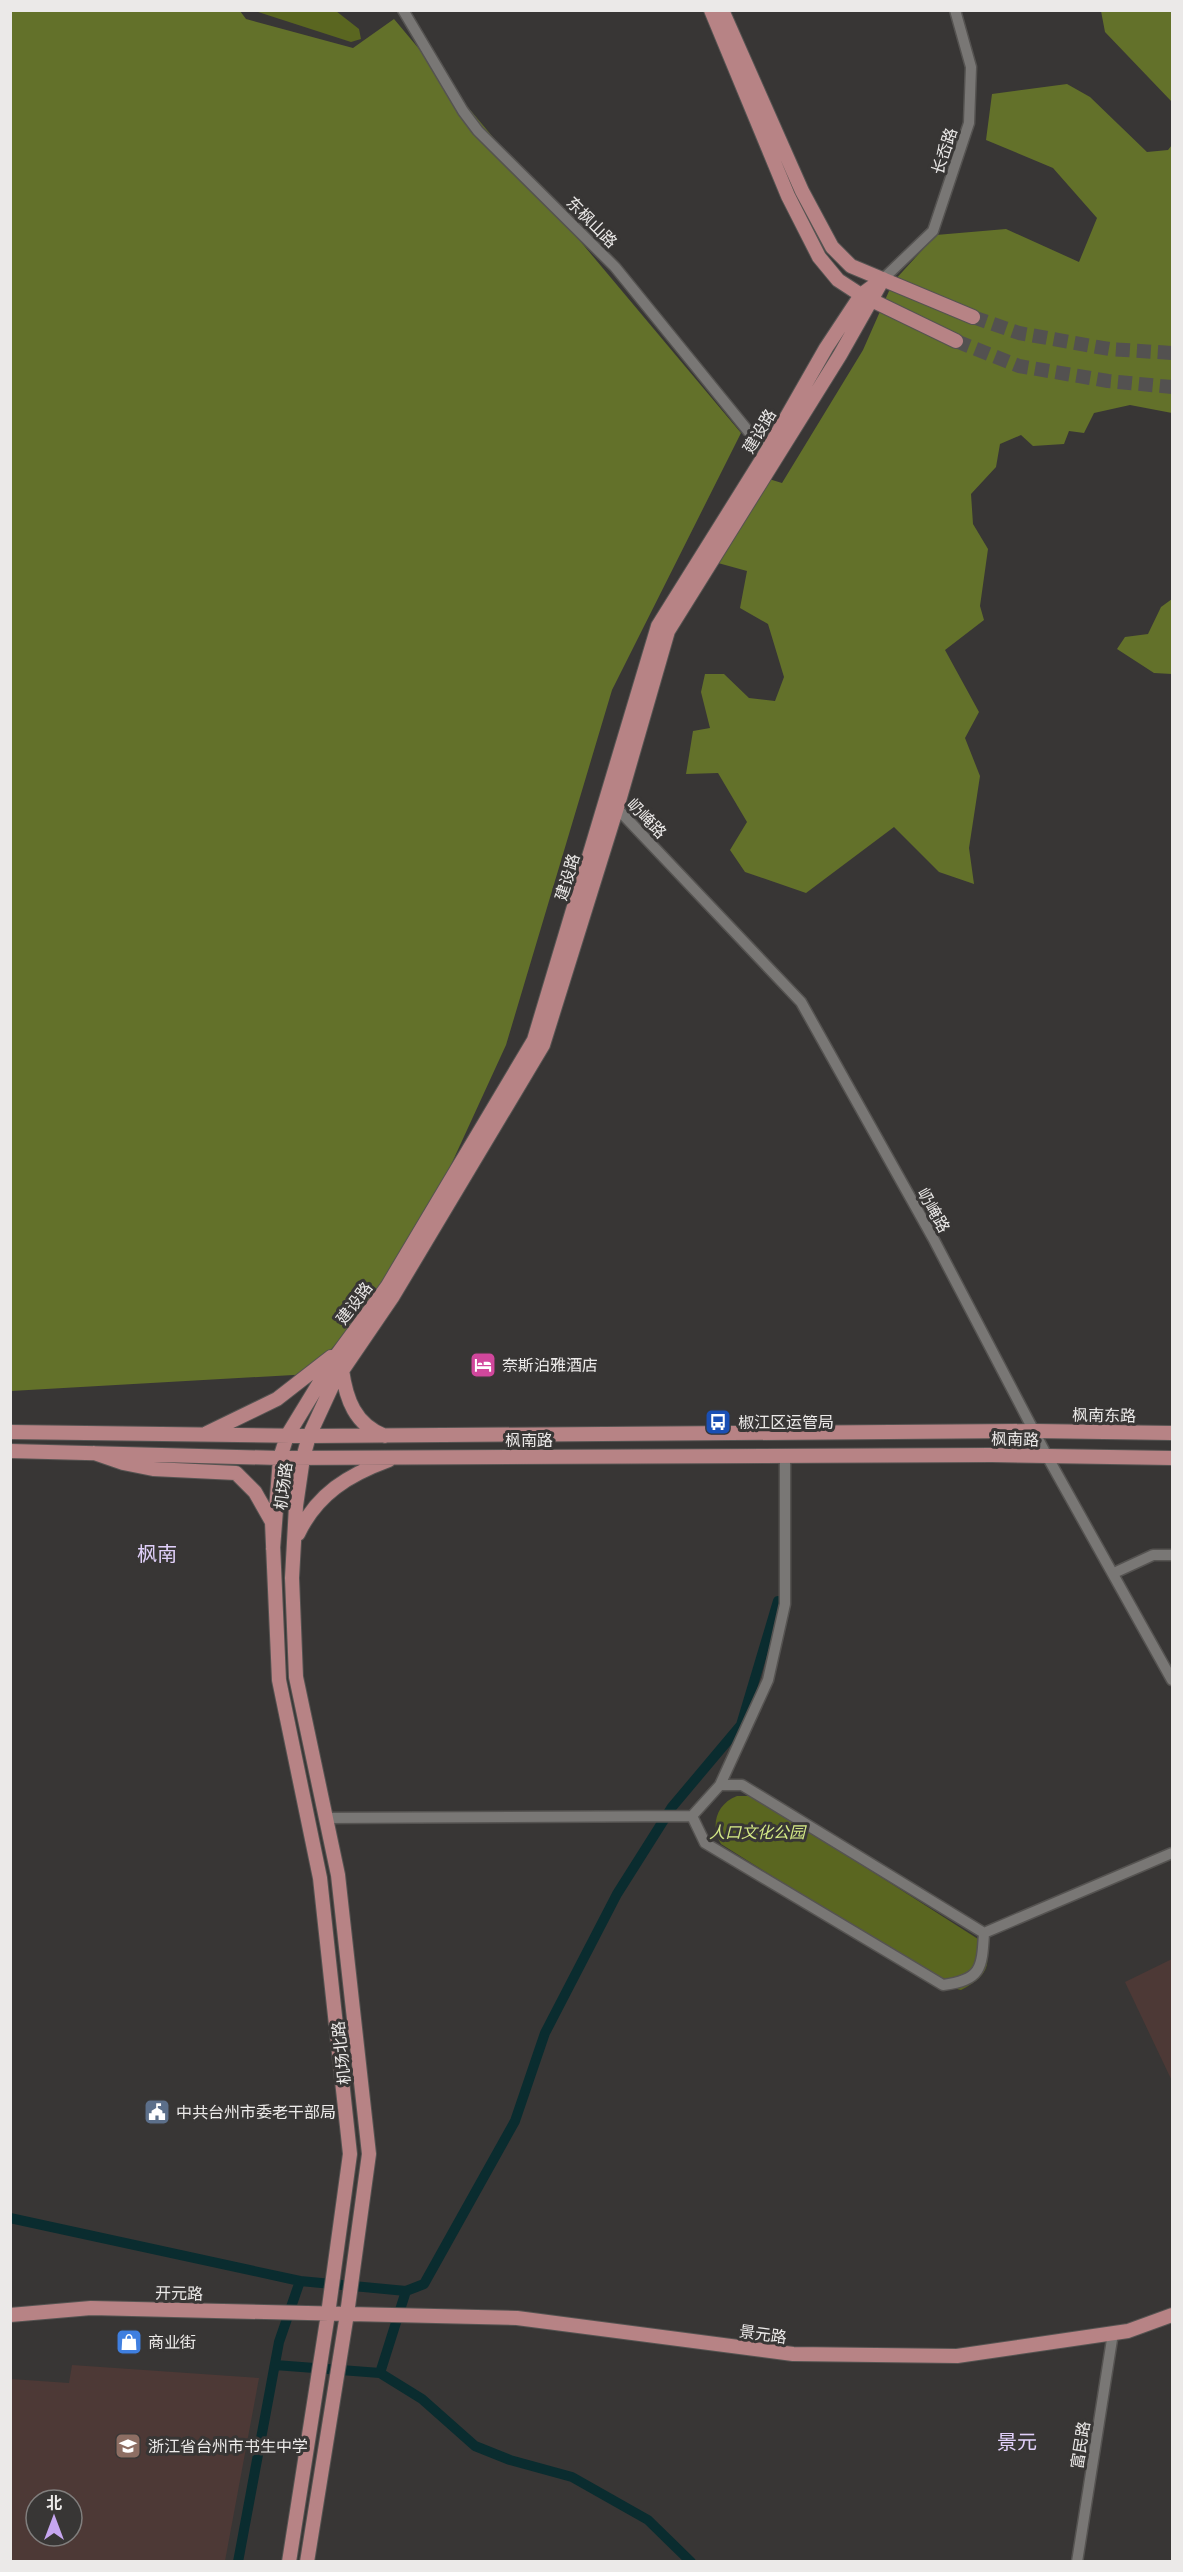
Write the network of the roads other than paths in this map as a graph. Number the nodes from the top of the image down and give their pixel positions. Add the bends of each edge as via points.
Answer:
1 (403, 10) edge
2 (711, 10) edge
3 (722, 10) edge
4 (955, 10) edge
5 (883, 279) junction
6 (867, 297) junction
7 (973, 317) tunnel mouth
8 (956, 341) tunnel mouth
9 (766, 453) junction
10 (612, 803) junction
11 (340, 1351) junction
12 (342, 1370) junction
13 (1035, 1431) junction
14 (10, 1432) edge
15 (1173, 1433) edge
16 (201, 1435) junction
17 (287, 1436) junction
18 (309, 1436) junction
19 (387, 1436) junction
20 (10, 1451) edge
21 (94, 1453) junction
22 (785, 1456) junction
23 (1047, 1456) junction
24 (398, 1457) junction
25 (280, 1458) junction
26 (303, 1458) junction
27 (1173, 1458) edge
28 (294, 1541) junction
29 (273, 1549) junction
30 (1173, 1555) edge
31 (1114, 1573) junction
32 (1173, 1680) edge
33 (720, 1785) junction
34 (692, 1816) junction
35 (326, 1818) junction
36 (1173, 1853) edge
37 (984, 1934) junction
38 (328, 2314) junction
39 (347, 2314) junction
40 (1173, 2314) edge
41 (10, 2315) edge
42 (1113, 2333) junction
43 (289, 2562) edge
44 (308, 2562) edge
45 (1077, 2562) edge

1 - 9 street, 东枫山路 via 478,131 615,267
2 - 6 main road via 788,196 819,257 838,280
3 - 5 main road via 802,191 832,247 851,266
4 - 5 street, 长岙路 via 971,67 969,123 933,231
5 - 6 main road, 建设路
5 - 7 main road
6 - 8 main road
6 - 9 main road, 建设路 via 826,348
6 - 10 main road, 建设路 via 668,631
9 - 10 main road, 建设路 via 658,626
10 - 11 main road, 建设路 via 534,1040 387,1287
10 - 12 main road, 建设路 via 543,1045 393,1296
10 - 13 street, 屷崦路 via 801,1002
11 - 16 main road via 277,1399
11 - 17 main road, 建设路
12 - 18 main road, 建设路
12 - 19 main road via 354,1412 361,1421
13 - 15 main road, 枫南东路
13 - 19 main road, 枫南路
13 - 23 street, 屷崦路
14 - 16 main road, 枫南路
16 - 17 main road, 枫南路
17 - 18 main road, 枫南路
17 - 25 main road, 建设路
18 - 19 main road, 枫南路
18 - 26 main road, 机场路
20 - 21 main road, 枫南路
21 - 25 main road, 枫南路
21 - 29 main road via 153,1469 236,1473 267,1510 272,1522
22 - 23 main road, 枫南路
22 - 24 main road, 枫南路
22 - 33 street via 785,1604 768,1680
23 - 27 main road, 枫南路
23 - 31 street, 屷崦路
24 - 26 main road, 枫南路
24 - 28 main road via 335,1486 312,1509
25 - 26 main road, 枫南路
25 - 29 main road, 机场路
26 - 28 main road, 机场路
28 - 35 main road, 机场北路 via 296,1677
29 - 38 main road, 机场北路 via 279,1680 320,1878 350,2154
30 - 31 street via 1153,1555
31 - 32 street, 屷崦路
33 - 34 street
33 - 37 street via 741,1785
34 - 35 street
34 - 37 street via 705,1843 943,1984 964,1982 976,1973 983,1958
35 - 39 main road, 机场北路 via 338,1875 369,2154
36 - 37 street
38 - 39 main road, 开元路
38 - 41 main road, 开元路 via 91,2308
38 - 43 main road, 机场北路
39 - 42 main road, 景元路 via 517,2318 793,2354 957,2356
39 - 44 main road, 机场北路
40 - 42 main road, 景元路
42 - 45 street, 富民路

